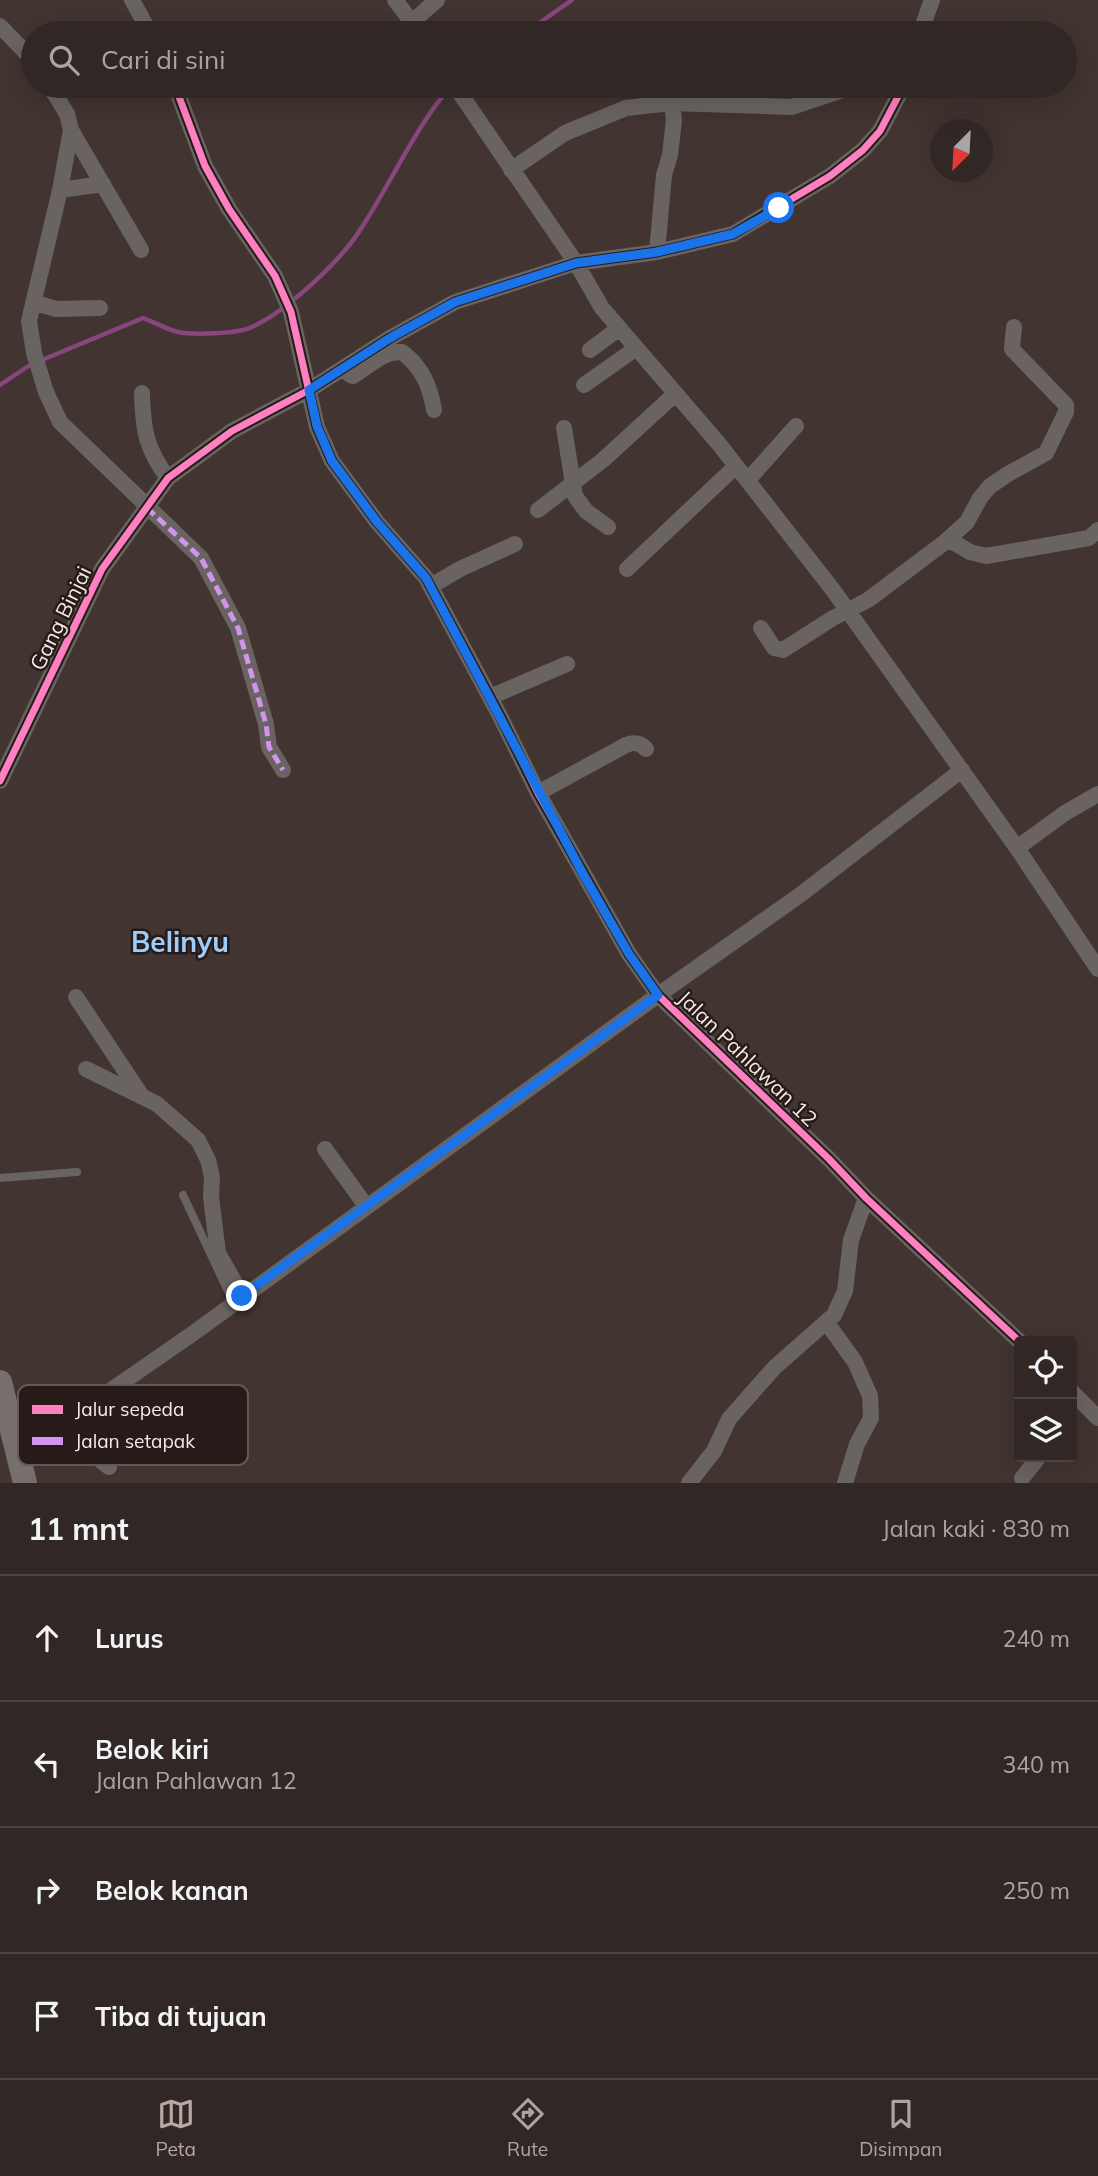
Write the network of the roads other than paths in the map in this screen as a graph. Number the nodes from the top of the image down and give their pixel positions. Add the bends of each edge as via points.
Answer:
1 (132, 0) edge
2 (395, 0) edge
3 (437, 0) edge
4 (932, 0) edge
5 (143, 21) edge
6 (411, 21) edge
7 (421, 21) edge
8 (924, 21) edge
9 (0, 26) edge
10 (21, 48) edge
11 (57, 98) edge
12 (179, 98) edge
13 (463, 98) edge
14 (819, 98) edge
15 (897, 98) edge
16 (672, 103) junction
17 (71, 130) junction
18 (511, 170) junction
19 (103, 184) junction
20 (60, 191) junction
21 (141, 250) dead end
22 (657, 252) junction
23 (576, 263) junction
24 (33, 302) junction
25 (100, 308) dead end
26 (1014, 327) dead end
27 (618, 329) junction
28 (635, 349) junction
29 (590, 350) dead end
30 (345, 367) junction
31 (584, 385) dead end
32 (309, 390) junction
33 (142, 393) dead end
34 (675, 394) junction
35 (434, 410) dead end
36 (796, 426) dead end
37 (564, 428) dead end
38 (736, 466) junction
39 (168, 478) junction
40 (748, 480) junction
41 (573, 482) junction
42 (147, 509) junction
43 (538, 510) dead end
44 (608, 527) dead end
45 (1098, 530) edge
46 (948, 539) junction
47 (515, 544) dead end
48 (627, 569) dead end
49 (430, 586) junction
50 (848, 611) junction
51 (761, 628) dead end
52 (567, 664) dead end
53 (490, 696) junction
54 (646, 749) dead end
55 (282, 770) dead end
56 (962, 770) junction
57 (0, 781) edge
58 (538, 793) junction
59 (1098, 794) edge
60 (1017, 848) junction
61 (1098, 969) edge
62 (658, 995) junction
63 (76, 997) dead end
64 (86, 1069) dead end
65 (142, 1097) junction
66 (325, 1149) dead end
67 (77, 1172) dead end
68 (0, 1178) edge
69 (183, 1195) dead end
70 (866, 1198) junction
71 (366, 1206) junction
72 (237, 1299) junction
73 (827, 1323) junction
74 (1014, 1336) edge
75 (0, 1382) edge
76 (119, 1385) edge
77 (1077, 1404) edge
78 (1098, 1418) edge
79 (18, 1450) edge
80 (1035, 1462) edge
81 (21, 1465) edge
82 (106, 1465) edge
83 (109, 1467) dead end
84 (1022, 1478) dead end
85 (24, 1483) edge
86 (689, 1483) edge
87 (845, 1483) edge

1 - 5 street
2 - 6 street
3 - 7 street
4 - 8 street
9 - 10 street
11 - 17 street
12 - 32 street, Jalan Pahlawan 12 via 205,166 275,276 288,305
13 - 18 street
14 - 16 street via 792,107
15 - 22 street, Gang Binjai via 880,131 830,176 733,234
16 - 18 street via 626,108 565,134
16 - 22 street via 674,120
17 - 19 street
17 - 20 street
18 - 23 street
19 - 20 street
19 - 21 street
20 - 24 street
22 - 23 street, Gang Binjai
23 - 27 street
23 - 30 street, Gang Binjai via 455,302
24 - 25 street via 56,309
24 - 42 street via 29,321 36,361 60,422
26 - 46 street via 1012,349 1063,400 1066,412 1046,453 990,486 967,522
27 - 28 street
27 - 29 street
28 - 31 street
28 - 34 street
30 - 32 street, Gang Binjai
30 - 35 street via 353,376 380,357 402,352 426,379
32 - 39 street, Gang Binjai via 232,431
32 - 49 street, Jalan Pahlawan 12 via 332,461
33 - 39 street via 146,441
34 - 38 street
34 - 41 street
36 - 40 street
37 - 41 street
38 - 40 street
38 - 48 street
39 - 42 street, Gang Binjai
40 - 50 street
41 - 43 street
41 - 44 street via 579,504
42 - 55 street via 201,558 238,628 270,747
42 - 57 street, Gang Binjai via 102,569
45 - 46 street via 1089,538 986,556
46 - 50 street
47 - 49 street
49 - 53 street, Jalan Pahlawan 12
50 - 51 street via 783,650 774,648
50 - 56 street
52 - 53 street
53 - 58 street, Jalan Pahlawan 12
54 - 58 street via 634,742 626,745
56 - 60 street
56 - 62 street via 800,895
58 - 62 street, Jalan Pahlawan 12 via 629,954
59 - 60 street
60 - 61 street
62 - 70 street, Jalan Pahlawan 12
62 - 71 street
63 - 65 street
64 - 65 street
65 - 72 street via 157,1104 198,1140 208,1160 218,1253
66 - 71 street
67 - 68 lane
69 - 72 lane
70 - 73 street via 851,1240 845,1291
70 - 74 street, Jalan Pahlawan 12
71 - 72 street
72 - 76 street
73 - 86 street via 775,1367 729,1419
73 - 87 street via 855,1362 870,1396 871,1418
75 - 79 highway
77 - 78 street
80 - 84 street
81 - 85 highway
82 - 83 street

